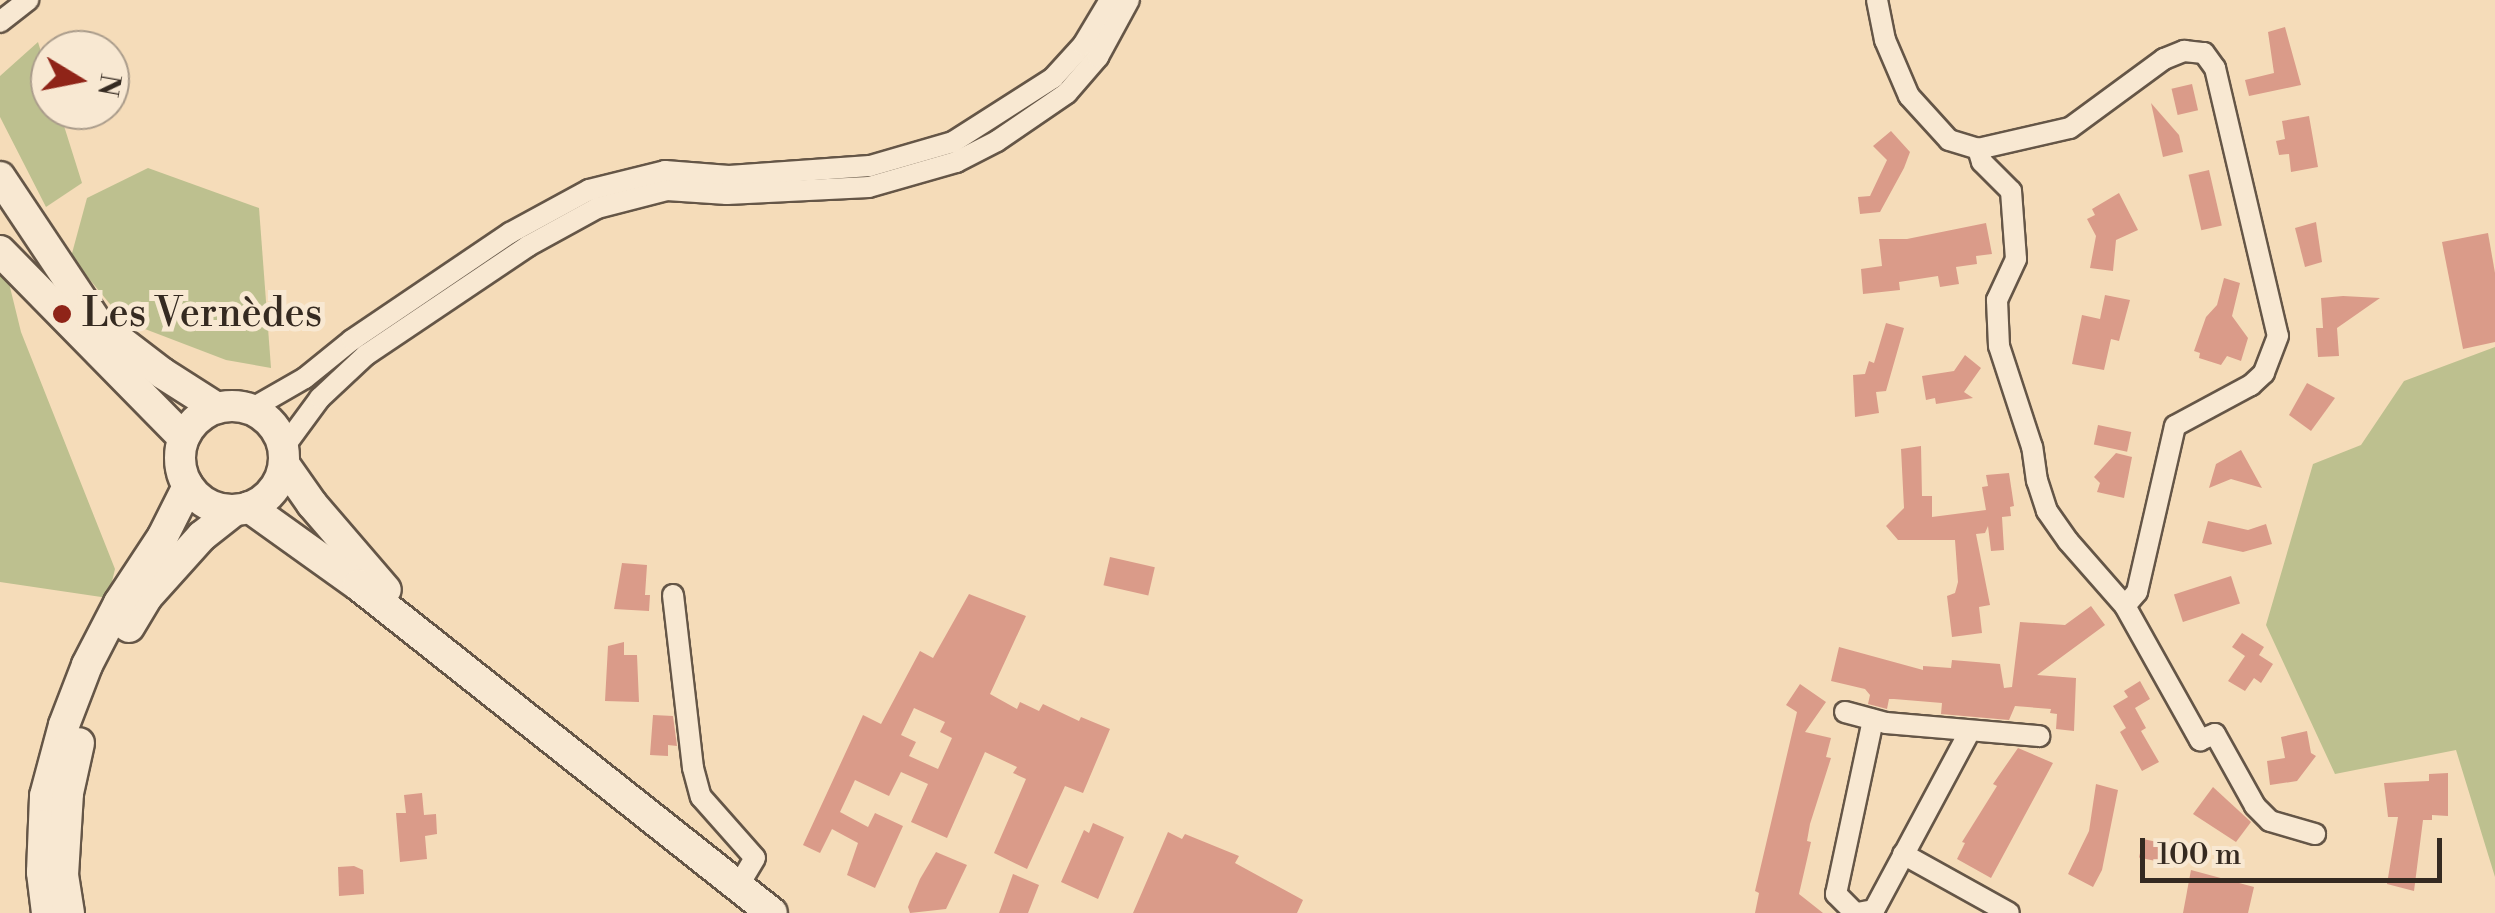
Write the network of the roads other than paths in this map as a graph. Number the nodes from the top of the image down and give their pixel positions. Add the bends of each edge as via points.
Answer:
1 (28, 0) edge
2 (1110, 0) edge
3 (1129, 0) edge
4 (1877, 0) edge
5 (0, 22) edge
6 (1978, 149) junction
7 (0, 176) edge
8 (0, 251) edge
9 (217, 408) junction
10 (251, 409) junction
11 (184, 438) junction
12 (284, 456) junction
13 (188, 486) junction
14 (242, 509) junction
15 (674, 595) dead end
16 (2125, 606) junction
17 (445, 656) junction
18 (1845, 712) dead end
19 (1872, 720) junction
20 (1970, 731) junction
21 (2039, 736) dead end
22 (2316, 834) dead end
23 (1903, 854) junction
24 (753, 903) edge
25 (47, 913) edge
26 (69, 913) edge
27 (1856, 913) edge
28 (2009, 913) edge

1 - 5 street
2 - 10 street via 1054,78 953,142 870,166 729,176 665,172 589,190 510,233
3 - 12 street via 1098,58 1067,93 956,162 869,186 727,194 666,190 598,208 528,246 366,356 320,398
4 - 6 street via 1910,96 1949,140
6 - 16 street via 2011,191 2016,259 1997,300 1999,346 2030,436 2036,481 2068,541
6 - 16 street via 2070,128 2184,51 2204,53 2216,68 2278,336 2252,384 2175,426 2137,592
7 - 9 main road via 98,324
8 - 11 main road
9 - 10 main road
9 - 11 main road
10 - 12 main road via 277,431
11 - 13 main road via 180,454
12 - 14 main road via 273,491
12 - 17 main road via 312,504
13 - 14 main road via 200,499
13 - 25 main road via 110,619 64,725 45,796
14 - 17 main road via 286,530
14 - 26 main road via 202,536 147,597 98,687 68,793 63,875
15 - 24 street via 692,768 701,797 755,858
16 - 22 street via 2200,740 2215,734 2255,806 2270,821
17 - 24 main road
18 - 19 street
19 - 20 street
19 - 27 street via 1836,894
20 - 21 street
20 - 23 street
23 - 27 street via 1874,910
23 - 28 street

